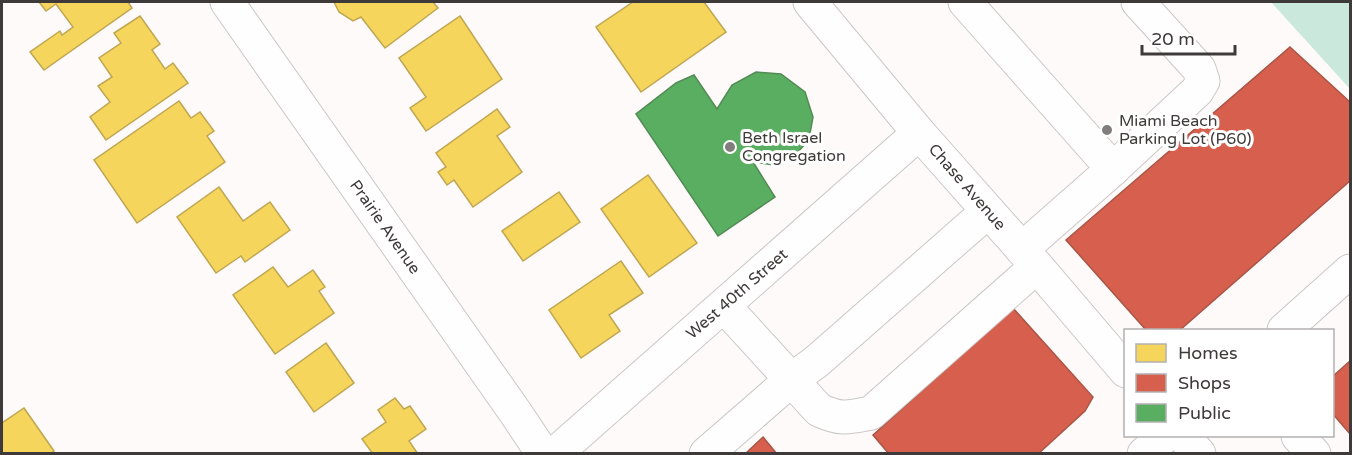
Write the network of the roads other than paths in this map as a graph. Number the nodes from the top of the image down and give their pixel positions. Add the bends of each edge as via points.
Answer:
1 (227, 2) edge
2 (810, 2) edge
3 (965, 2) edge
4 (1138, 2) edge
5 (919, 133) junction
6 (1113, 169) junction
7 (988, 211) junction
8 (1029, 258) junction
9 (1350, 272) edge
10 (724, 306) junction
11 (1285, 329) edge
12 (1124, 370) edge
13 (791, 380) junction
14 (1163, 437) edge
15 (1185, 437) edge
16 (1300, 437) edge
17 (543, 453) edge
18 (555, 453) edge
19 (706, 453) edge
20 (1144, 453) edge
21 (1199, 453) edge
22 (1314, 453) edge

1 - 17 street, Prairie Avenue
2 - 5 street, Chase Avenue
3 - 6 street
4 - 6 street via 1199,69 1203,81 1197,92
5 - 7 street, Chase Avenue
5 - 10 street, West 40th Street
6 - 8 street
7 - 8 street, Chase Avenue
7 - 13 street via 816,363
8 - 12 street, Chase Avenue
8 - 13 street via 871,413 835,417 819,410
9 - 11 street
10 - 13 street
10 - 18 street, West 40th Street
13 - 19 street
14 - 20 street
15 - 21 street
16 - 22 street

